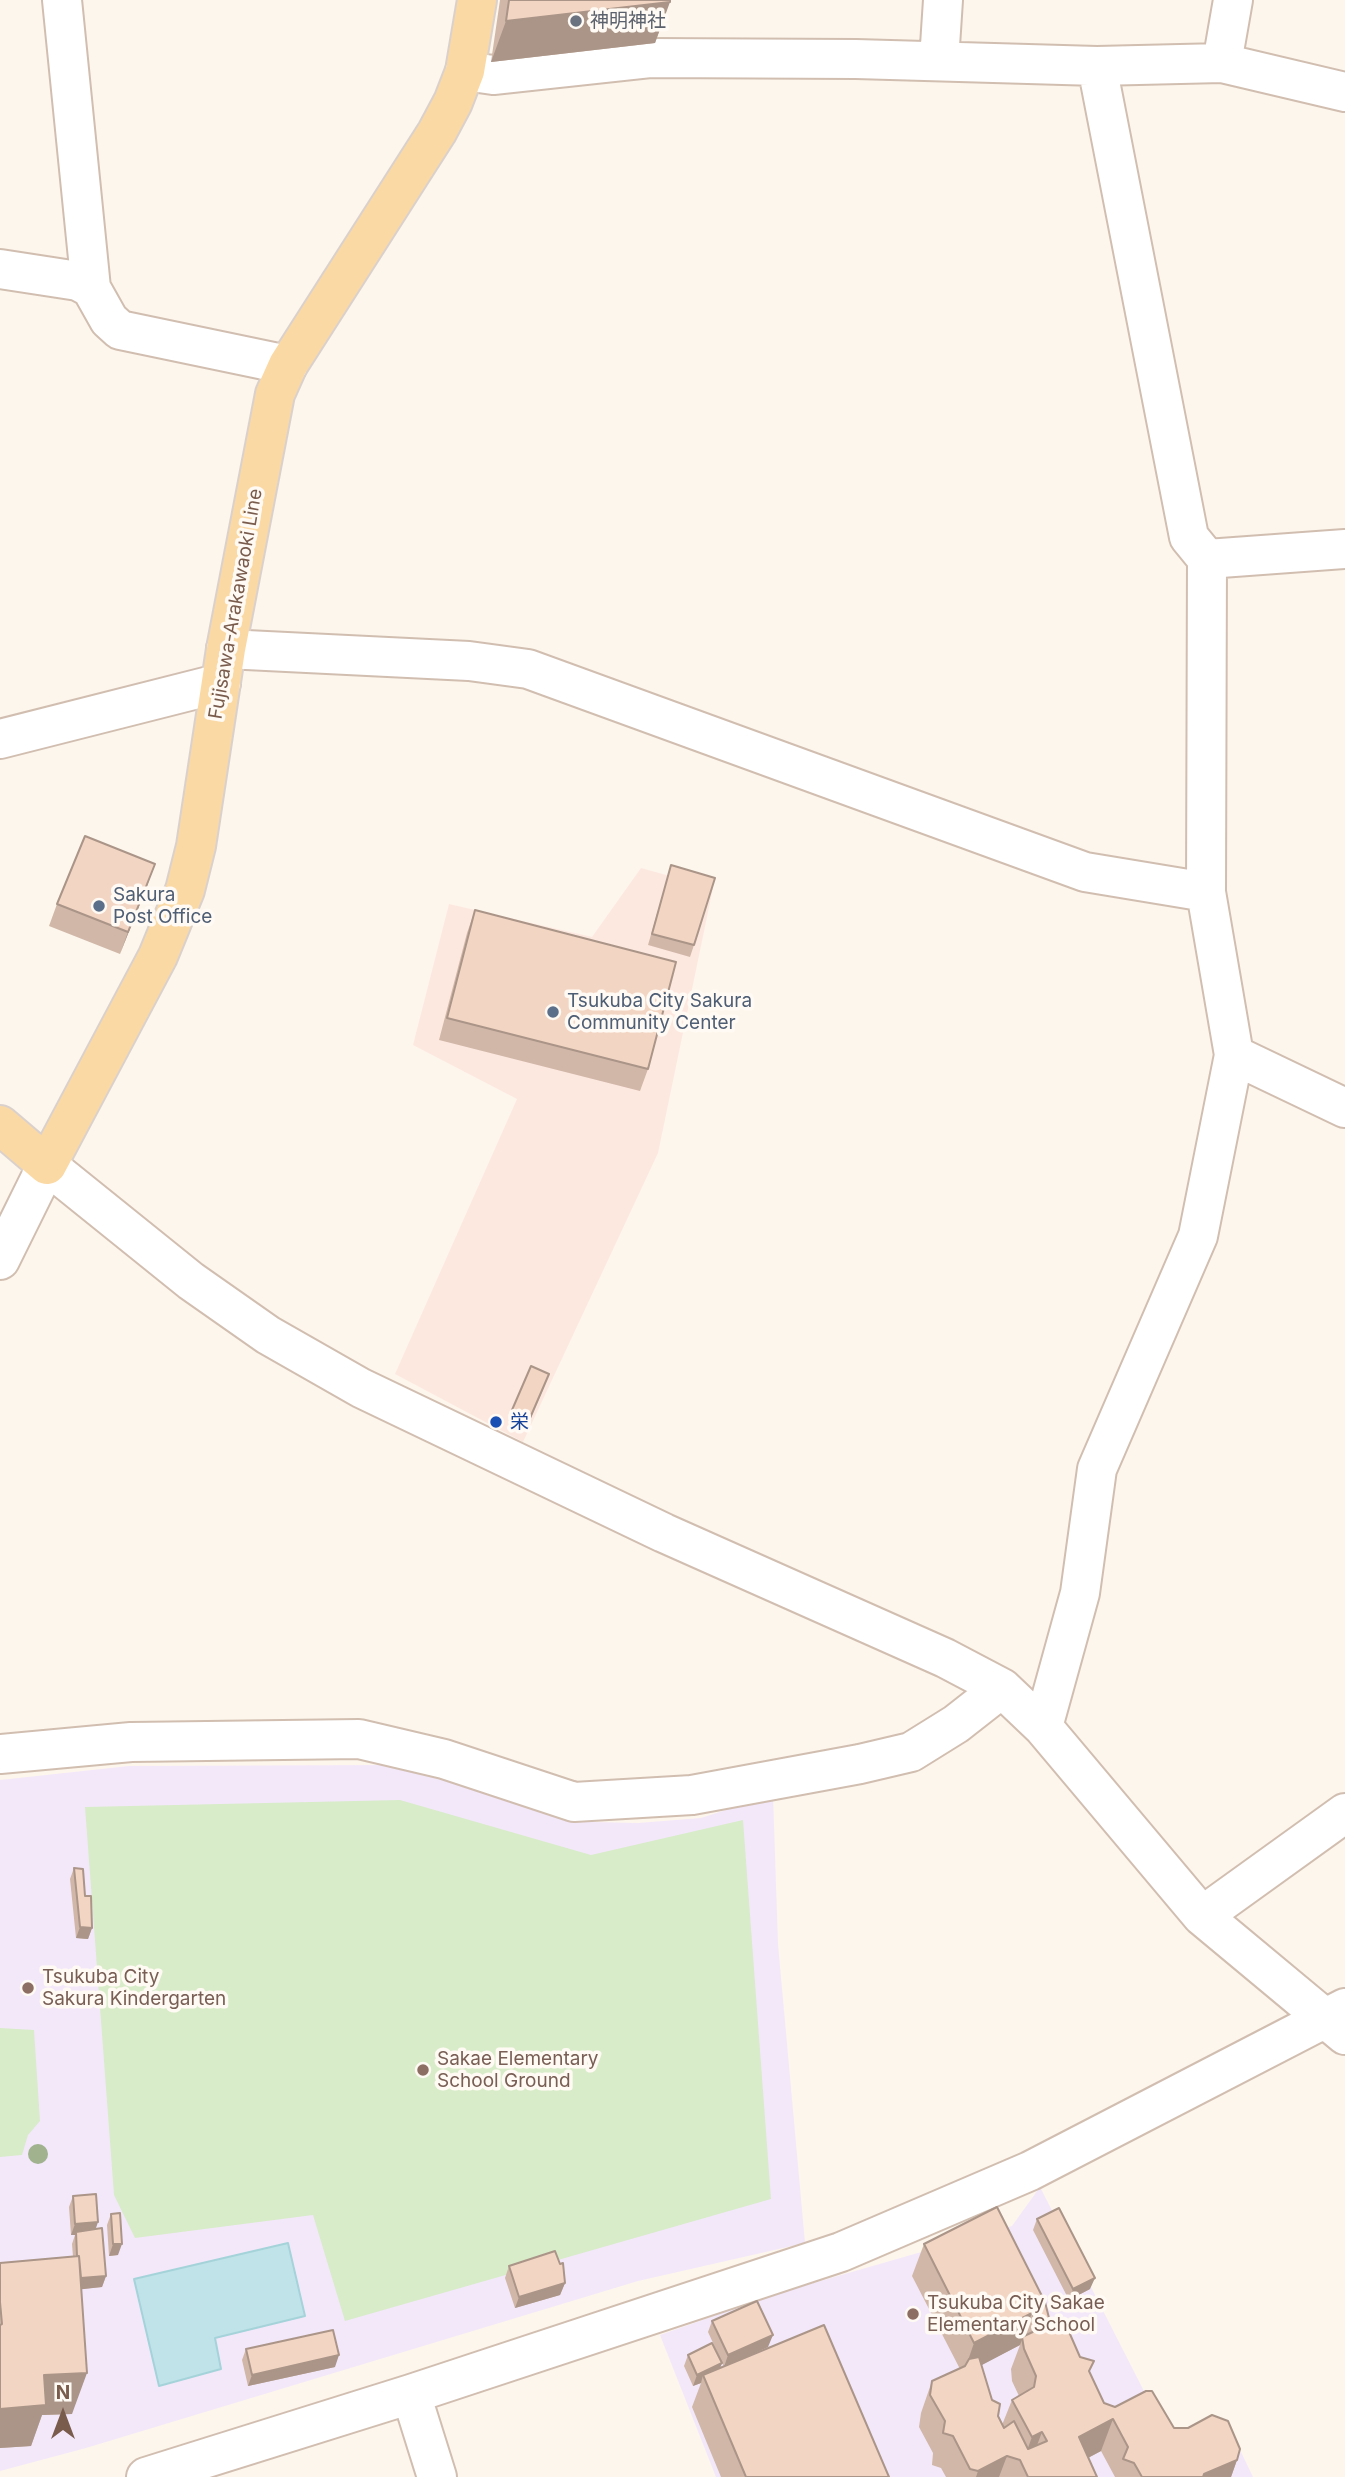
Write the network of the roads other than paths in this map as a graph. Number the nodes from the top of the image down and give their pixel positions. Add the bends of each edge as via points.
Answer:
1 (62, 0) edge
2 (477, 0) edge
3 (943, 0) edge
4 (1233, 0) edge
5 (939, 61) junction
6 (1222, 63) junction
7 (1097, 66) junction
8 (465, 71) junction
9 (1345, 92) edge
10 (0, 269) edge
11 (91, 288) junction
12 (288, 365) junction
13 (1345, 550) edge
14 (1207, 559) junction
15 (224, 666) junction
16 (0, 739) edge
17 (1206, 892) junction
18 (1234, 1055) junction
19 (1345, 1108) edge
20 (0, 1125) edge
21 (47, 1165) junction
22 (0, 1260) edge
23 (1002, 1688) junction
24 (1043, 1727) junction
25 (0, 1754) edge
26 (1345, 1813) edge
27 (1202, 1916) junction
28 (1338, 2020) edge
29 (411, 2394) junction
30 (146, 2477) edge
31 (438, 2477) edge

1 - 11 street
2 - 8 main road, Fujisawa-Arakawaoki Line
3 - 5 street
4 - 6 street
5 - 7 street
5 - 8 street via 650,58 493,75
6 - 7 street
6 - 9 street
7 - 14 street via 1189,537
8 - 12 main road, Fujisawa-Arakawaoki Line via 437,132
10 - 11 street via 60,276
11 - 12 street via 120,330
12 - 15 main road, Fujisawa-Arakawaoki Line via 275,394
13 - 14 street
14 - 17 street
15 - 16 street
15 - 17 street via 469,662 528,668 1085,872
15 - 21 main road, Fujisawa-Arakawaoki Line via 185,890 158,956
17 - 18 street
18 - 19 street
18 - 24 street via 1198,1236 1097,1469 1080,1593
20 - 21 main road
21 - 22 street
21 - 23 street via 191,1281 268,1335 360,1388
23 - 24 street
23 - 25 street via 911,1752 692,1795 574,1802 444,1759 359,1739 131,1742
24 - 27 street
26 - 27 street
27 - 28 street
28 - 29 street via 1030,2171 841,2252
29 - 30 street
29 - 31 street

